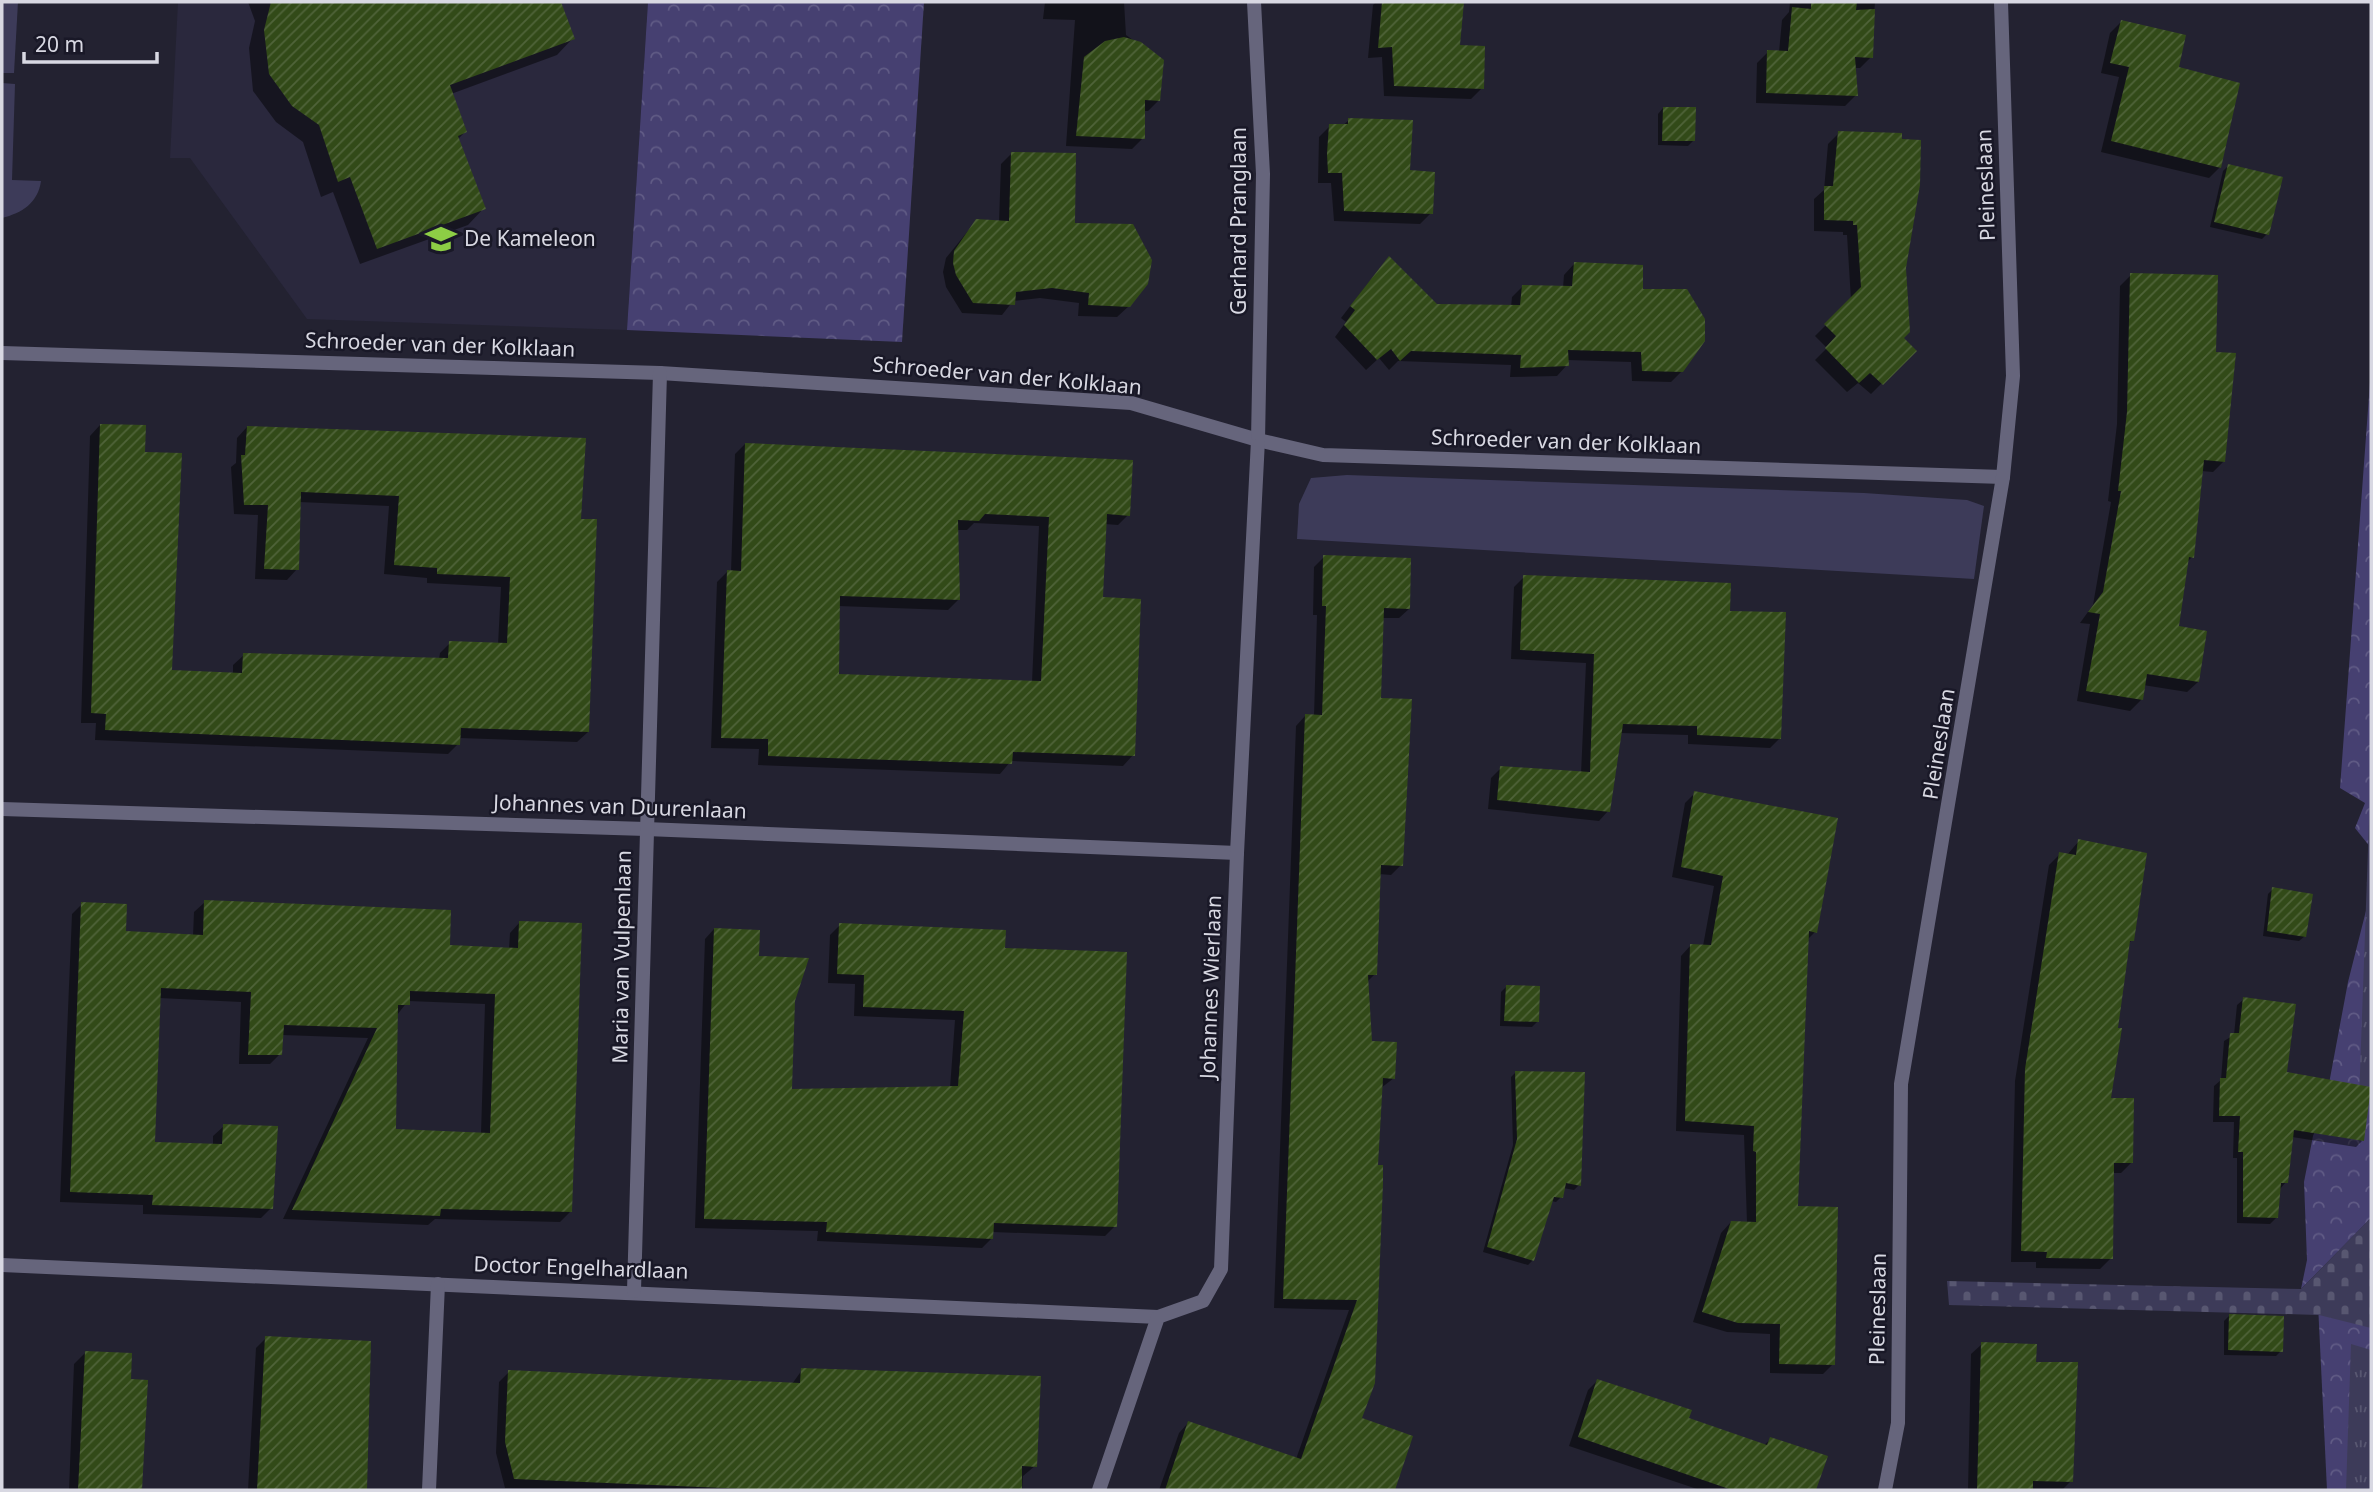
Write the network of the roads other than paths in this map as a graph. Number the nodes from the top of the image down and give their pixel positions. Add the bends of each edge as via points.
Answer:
1 (1254, 2) edge
2 (2001, 2) edge
3 (2, 353) edge
4 (660, 373) junction
5 (1258, 440) junction
6 (2003, 477) junction
7 (2, 809) edge
8 (646, 829) junction
9 (1237, 853) junction
10 (2, 1265) edge
11 (438, 1284) junction
12 (634, 1291) junction
13 (1158, 1317) junction
14 (429, 1490) edge
15 (1099, 1490) edge
16 (1885, 1490) edge

1 - 5 street, Gerhard Pranglaan via 1263,174
2 - 6 street, Pleineslaan via 2013,376
3 - 4 street, Schroeder van der Kolklaan
4 - 5 street, Schroeder van der Kolklaan via 1131,403
4 - 8 street, Maria van Vulpenlaan
5 - 6 street, Schroeder van der Kolklaan via 1323,455
5 - 9 street, Johannes Wierlaan
6 - 16 street, Pleineslaan via 1902,1084 1898,1423
7 - 8 street, Johannes van Duurenlaan
8 - 9 street, Johannes van Duurenlaan
8 - 12 street, Maria van Vulpenlaan
9 - 13 street, Johannes Wierlaan via 1221,1269 1203,1301
10 - 11 street, Doctor Engelhardlaan
11 - 12 street, Doctor Engelhardlaan
11 - 14 street
12 - 13 street, Doctor Engelhardlaan
13 - 15 street

